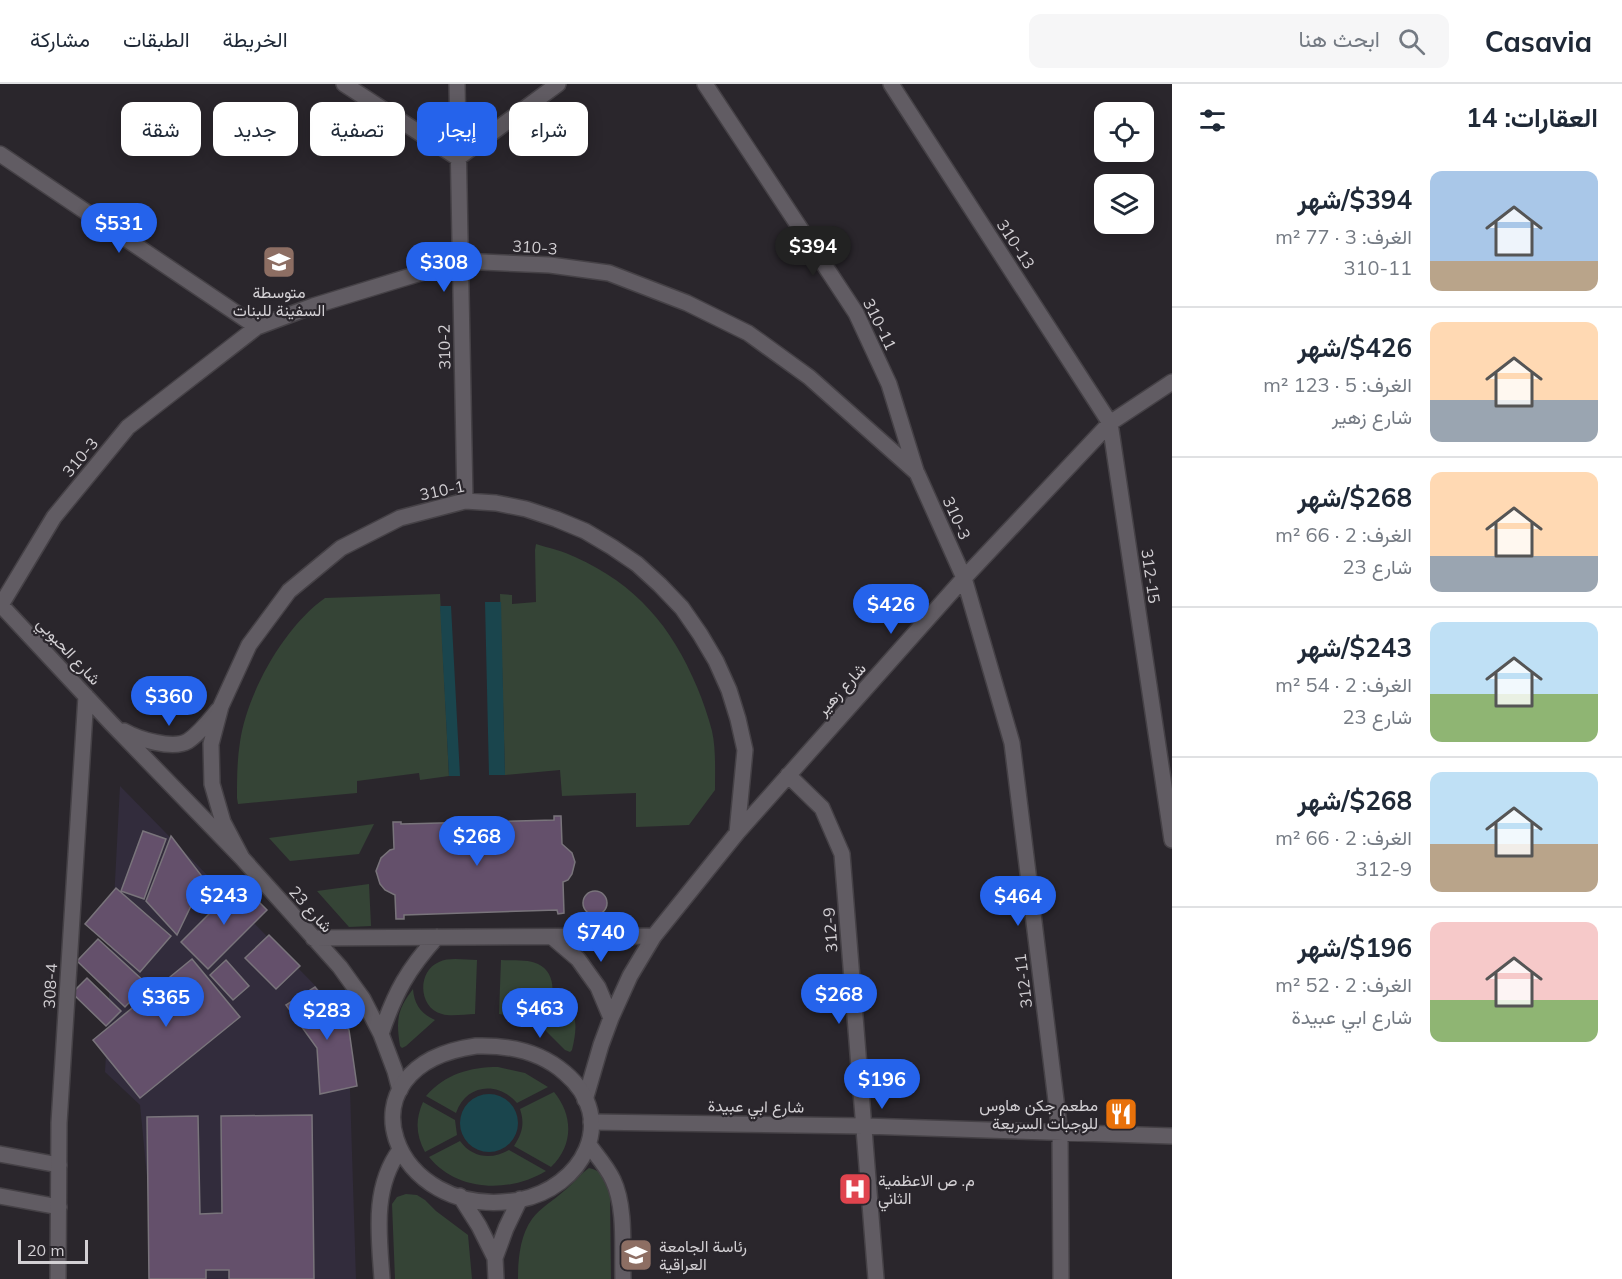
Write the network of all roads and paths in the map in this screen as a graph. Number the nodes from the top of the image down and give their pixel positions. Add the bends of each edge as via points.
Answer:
1 (344, 84) edge
2 (456, 84) edge
3 (558, 84) edge
4 (705, 84) edge
5 (891, 84) edge
6 (0, 154) edge
7 (458, 159) junction
8 (460, 261) junction
9 (257, 327) junction
10 (1172, 382) edge
11 (1110, 423) junction
12 (917, 473) junction
13 (465, 501) junction
14 (964, 578) junction
15 (1, 605) edge
16 (86, 696) junction
17 (221, 706) junction
18 (111, 723) junction
19 (788, 775) junction
20 (736, 833) junction
21 (1172, 840) edge
22 (242, 858) junction
23 (654, 936) junction
24 (437, 937) junction
25 (552, 937) junction
26 (313, 938) junction
27 (611, 1018) junction
28 (381, 1034) junction
29 (400, 1090) junction
30 (585, 1100) junction
31 (591, 1122) junction
32 (864, 1126) junction
33 (1060, 1133) junction
34 (1172, 1136) edge
35 (589, 1145) junction
36 (400, 1150) junction
37 (0, 1154) edge
38 (59, 1166) junction
39 (460, 1196) junction
40 (0, 1197) edge
41 (520, 1199) junction
42 (59, 1207) junction
43 (495, 1258) junction
44 (58, 1279) edge
45 (382, 1279) edge
46 (496, 1279) edge
47 (622, 1279) edge
48 (876, 1279) edge
49 (1061, 1279) edge

1 - 7 street
2 - 7 street, 310-2
3 - 7 street
4 - 12 street, 310-11 via 856,313 889,384
5 - 11 street, 310-13
6 - 9 street
7 - 8 street, 310-2
8 - 9 street, 310-3
8 - 12 street, 310-3 via 550,264 609,273 687,303 748,333 809,377
8 - 13 street, 310-2
9 - 15 street, 310-3 via 128,427 54,517
10 - 11 street, شارع زهير
11 - 14 street, شارع زهير
11 - 21 street, 312-15
12 - 14 street, 310-3
13 - 17 street, 310-1 via 400,518 341,548 289,591 249,645
13 - 20 street, 310-1 via 526,509 585,531 637,564 682,608 716,661 738,719 745,750
14 - 19 street, شارع زهير
14 - 33 street, 312-11 via 1012,743
15 - 16 street, شارع الحبوبي
16 - 18 street, شارع الحبوبي
16 - 38 street, 308-4
17 - 18 street via 186,743 152,742
17 - 22 street, 310-1 via 211,744 212,784 223,822
18 - 22 street, شارع 23
19 - 20 street, شارع زهير
19 - 32 street, 312-9 via 822,808 842,854
20 - 23 street, شارع زهير
22 - 26 street, شارع 23
23 - 25 street
23 - 27 street, شارع زهير
24 - 25 street
24 - 26 street
24 - 28 street via 402,982
25 - 27 street via 578,959 598,987
26 - 28 street, شارع 23 via 346,975
27 - 30 street, شارع زهير
28 - 29 street, شارع 23
29 - 30 street via 412,1073 441,1054 476,1046 500,1046 524,1051 555,1066 573,1081
29 - 36 street via 393,1114 394,1137
30 - 31 street
31 - 32 street, شارع ابي عبيدة
31 - 35 street
32 - 33 street, شارع ابي عبيدة
32 - 48 street, 312-9
33 - 34 street, شارع ابي عبيدة
33 - 49 street, 312-11
35 - 41 street via 579,1165 562,1181 542,1193
35 - 47 street via 613,1180 621,1201
36 - 39 street via 419,1174 438,1188
36 - 45 street via 381,1192 378,1223
37 - 38 street
38 - 42 street, 308-4
39 - 41 street via 484,1201
39 - 43 street
40 - 42 street
41 - 43 street
42 - 44 street, 308-4
43 - 46 street

